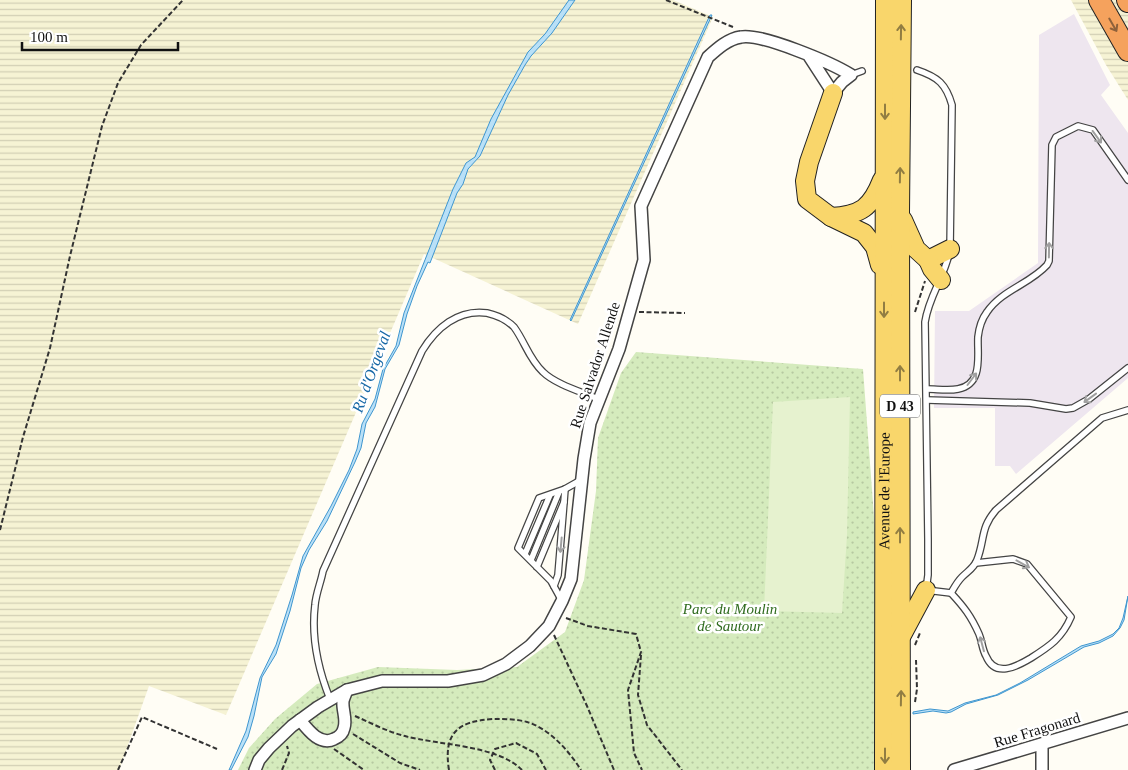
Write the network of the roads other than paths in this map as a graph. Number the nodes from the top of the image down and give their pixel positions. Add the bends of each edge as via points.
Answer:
1 (885, 0) edge
2 (902, 0) edge
3 (1098, 0) edge
4 (1128, 51) edge
5 (809, 56) junction
6 (901, 66) junction
7 (833, 93) junction
8 (885, 173) junction
9 (1128, 180) edge
10 (900, 213) junction
11 (831, 217) junction
12 (950, 249) junction
13 (933, 270) junction
14 (884, 275) junction
15 (1128, 368) edge
16 (927, 389) junction
17 (598, 399) junction
18 (928, 400) junction
19 (1128, 410) edge
20 (582, 479) junction
21 (562, 490) junction
22 (564, 502) junction
23 (531, 560) junction
24 (976, 563) junction
25 (538, 567) junction
26 (554, 586) junction
27 (926, 590) junction
28 (951, 593) junction
29 (562, 602) junction
30 (908, 642) junction
31 (347, 690) junction
32 (330, 699) junction
33 (1128, 718) edge
34 (300, 720) junction
35 (1042, 744) junction
36 (255, 770) edge
37 (884, 770) edge
38 (901, 770) edge
39 (954, 770) edge
40 (1042, 770) edge

1 - 6 main road, D 43
6 -> 2 main road, D 43
3 -> 4 highway
5 - 7 street
5 - 7 street via 856,73
5 - 17 street, Rue Salvador Allende via 758,37 741,37 723,44 708,57 641,206 644,260 619,349
6 -> 8 main road, Avenue de l'Europe / D 43
10 -> 6 main road, Avenue de l'Europe / D 43
6 - 12 lane via 936,78 944,86 952,105
7 - 11 main road via 805,181 807,199
8 - 11 main road via 866,207 849,216
8 - 14 main road, Avenue de l'Europe / D 43
16 -> 9 lane via 958,389 970,383 978,370 980,326 987,312 1000,298 1047,265 1052,145 1056,137 1078,126 1093,130
10 - 13 main road via 916,249
30 -> 10 main road, Avenue de l'Europe / D 43
11 - 14 main road via 864,233 875,247
12 - 13 main road
12 - 13 lane via 948,263
13 - 16 lane via 925,322
14 -> 37 main road, Avenue de l'Europe / D 43
15 -> 18 lane via 1073,408 1030,403
16 - 18 lane
17 - 20 street, Rue Salvador Allende via 590,422
17 - 32 lane via 544,374 531,359 513,326 494,314 475,312 460,316 448,322 428,341 324,571 315,603 313,627 317,657
18 - 27 lane
19 - 24 lane via 1102,418 996,510 985,526
20 - 21 lane
20 - 29 street, Rue Salvador Allende via 571,579
21 - 22 lane
21 - 23 lane
21 - 23 lane via 550,494 525,554
22 - 25 lane
22 -> 26 lane via 558,575
23 - 25 lane
24 - 28 lane via 960,578
24 -> 28 lane via 1013,559 1027,564 1071,617 1066,628 1052,645 1016,667 1001,670 990,663 967,610
25 - 26 lane
26 - 29 lane
27 - 28 lane
27 - 30 main road
29 - 31 street, Rue Salvador Allende via 549,626 530,646 506,664 483,675 448,681 382,681
38 -> 30 main road, Avenue de l'Europe / D 43
31 - 32 street, Rue Salvador Allende
31 - 34 street via 344,701 346,722 338,738 329,742 320,740
32 - 34 street, Rue Salvador Allende
33 - 35 street, Rue Fragonard
34 - 36 street, Rue Salvador Allende via 259,760
35 - 39 street, Rue Fragonard
35 - 40 street

